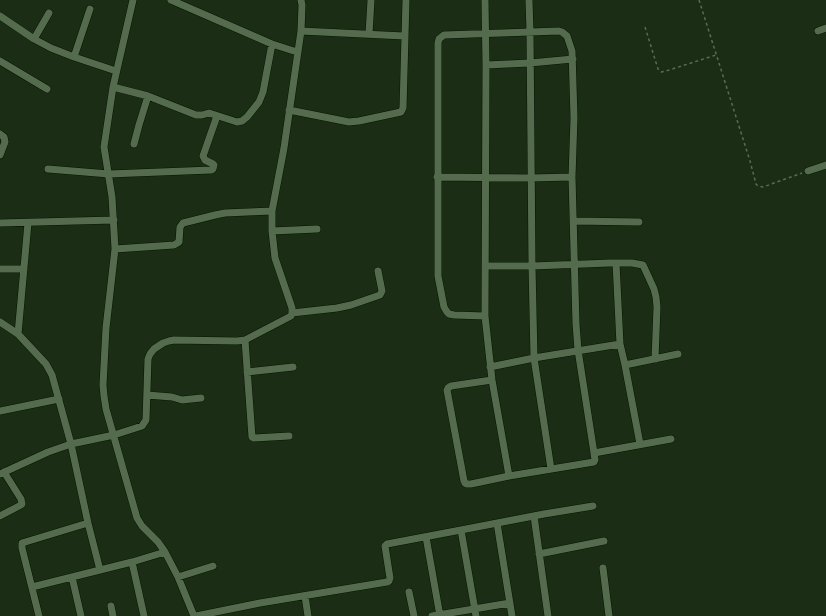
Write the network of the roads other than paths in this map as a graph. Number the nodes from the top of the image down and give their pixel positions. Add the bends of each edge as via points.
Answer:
1 (133, 0) edge
2 (171, 0) edge
3 (301, 0) edge
4 (371, 0) edge
5 (406, 0) edge
6 (485, 0) edge
7 (529, 0) edge
8 (90, 9) dead end
9 (49, 13) dead end
10 (0, 16) edge
11 (826, 28) edge
12 (301, 31) junction
13 (818, 31) dead end
14 (530, 32) junction
15 (486, 33) junction
16 (369, 34) junction
17 (404, 36) junction
18 (34, 40) junction
19 (272, 44) junction
20 (297, 52) junction
21 (74, 57) junction
22 (573, 59) junction
23 (0, 62) edge
24 (530, 63) junction
25 (486, 65) junction
26 (116, 71) junction
27 (113, 87) junction
28 (47, 89) dead end
29 (148, 96) junction
30 (289, 110) junction
31 (217, 116) junction
32 (0, 134) edge
33 (134, 144) dead end
34 (0, 155) edge
35 (826, 165) edge
36 (48, 169) dead end
37 (808, 171) road end
38 (109, 174) junction
39 (437, 177) junction
40 (486, 177) junction
41 (572, 177) junction
42 (531, 178) junction
43 (272, 211) junction
44 (114, 220) junction
45 (574, 221) junction
46 (639, 222) dead end
47 (28, 223) junction
48 (0, 224) edge
49 (317, 229) dead end
50 (272, 231) junction
51 (115, 249) junction
52 (616, 263) junction
53 (574, 264) junction
54 (486, 266) junction
55 (532, 266) junction
56 (0, 269) edge
57 (24, 269) junction
58 (378, 271) dead end
59 (292, 313) junction
60 (485, 316) junction
61 (0, 322) edge
62 (18, 334) junction
63 (245, 340) junction
64 (620, 344) junction
65 (578, 350) junction
66 (678, 354) dead end
67 (534, 358) junction
68 (655, 359) junction
69 (626, 365) junction
70 (293, 367) dead end
71 (490, 367) junction
72 (247, 372) junction
73 (492, 380) junction
74 (148, 394) junction
75 (201, 398) dead end
76 (58, 399) junction
77 (0, 411) edge
78 (114, 435) junction
79 (289, 436) dead end
80 (671, 439) dead end
81 (71, 444) junction
82 (640, 444) junction
83 (594, 453) junction
84 (551, 470) junction
85 (2, 473) edge
86 (509, 476) junction
87 (593, 506) dead end
88 (0, 516) edge
89 (534, 516) junction
90 (88, 523) junction
91 (497, 523) junction
92 (461, 530) junction
93 (426, 537) junction
94 (604, 541) dead end
95 (165, 552) junction
96 (539, 554) junction
97 (132, 562) junction
98 (213, 566) dead end
99 (603, 568) dead end
100 (100, 570) junction
101 (72, 577) junction
102 (178, 577) junction
103 (32, 587) junction
104 (409, 592) dead end
105 (305, 596) junction
106 (510, 604) junction
107 (111, 606) dead end
108 (475, 613) edge
109 (39, 616) edge
110 (81, 616) edge
111 (113, 616) edge
112 (144, 616) edge
113 (195, 616) edge
114 (308, 616) edge
115 (414, 616) edge
116 (437, 616) edge
117 (512, 616) edge
118 (548, 616) edge
119 (609, 616) edge

1 - 26 street
2 - 19 street
3 - 12 street
4 - 16 street
5 - 17 street
6 - 15 street
7 - 14 street
8 - 21 street
9 - 18 street
10 - 18 street
11 - 13 street
12 - 16 street
12 - 20 street
14 - 15 street
14 - 22 street via 562,32 569,39
14 - 24 street
15 - 25 street
15 - 39 street via 444,35 439,39
16 - 17 street
17 - 30 street via 401,112 350,122
18 - 21 street
19 - 20 street
19 - 31 street via 259,102 242,121
20 - 30 street
21 - 26 street
22 - 24 street
22 - 41 street
23 - 28 street
24 - 25 street
24 - 42 street
25 - 40 street
26 - 27 street
27 - 29 street
27 - 38 street via 104,147
29 - 31 street via 196,115 209,113
29 - 33 street
30 - 43 street
31 - 38 street via 203,156 213,164 213,169
32 - 34 street via 5,142
35 - 37 street
36 - 38 street
38 - 44 street
39 - 40 street
39 - 60 street via 438,276 444,307 449,314
40 - 42 street
40 - 54 street
41 - 42 street
41 - 45 street
42 - 55 street
43 - 50 street
43 - 51 street via 215,215 183,223 180,227 179,242 174,245
44 - 47 street
44 - 51 street
45 - 46 street
45 - 53 street
47 - 48 street
47 - 57 street
49 - 50 street
50 - 59 street via 275,258
51 - 78 street via 106,328 103,385 106,409
52 - 53 street
52 - 64 street
52 - 68 street via 643,265 650,278 657,307
53 - 55 street
53 - 65 street
54 - 55 street
54 - 60 street
55 - 67 street
56 - 57 street
57 - 62 street
58 - 59 street via 382,291 380,295 337,308
59 - 63 street via 288,318
60 - 71 street
61 - 62 street
62 - 76 street via 50,369
63 - 72 street
63 - 74 street via 163,342 154,349 148,359
64 - 65 street
64 - 69 street
65 - 67 street
65 - 83 street
66 - 68 street
67 - 71 street
67 - 84 street
68 - 69 street
69 - 82 street
70 - 72 street
71 - 73 street
72 - 79 street via 252,437
73 - 86 street
73 - 86 street via 452,386 447,392 465,483
74 - 75 street via 182,400
74 - 78 street via 144,423
76 - 77 street
76 - 81 street
78 - 81 street
78 - 95 street via 137,518
80 - 82 street
81 - 85 street
81 - 90 street
82 - 83 street
83 - 84 street via 595,460 592,463
84 - 86 street
85 - 88 street via 22,504
87 - 89 street
89 - 91 street
89 - 96 street
90 - 100 street
90 - 103 street via 22,543
91 - 92 street
91 - 106 street
92 - 93 street
92 - 108 street
93 - 105 street via 385,546 390,578 387,582
93 - 116 street
94 - 96 street
95 - 97 street
95 - 102 street
96 - 118 street
97 - 100 street
97 - 112 street
98 - 102 street
99 - 119 street
100 - 101 street
101 - 103 street
101 - 110 street
102 - 113 street
103 - 109 street
104 - 115 street
105 - 113 street
105 - 114 street
106 - 108 street
106 - 117 street
107 - 111 street
108 - 116 street

